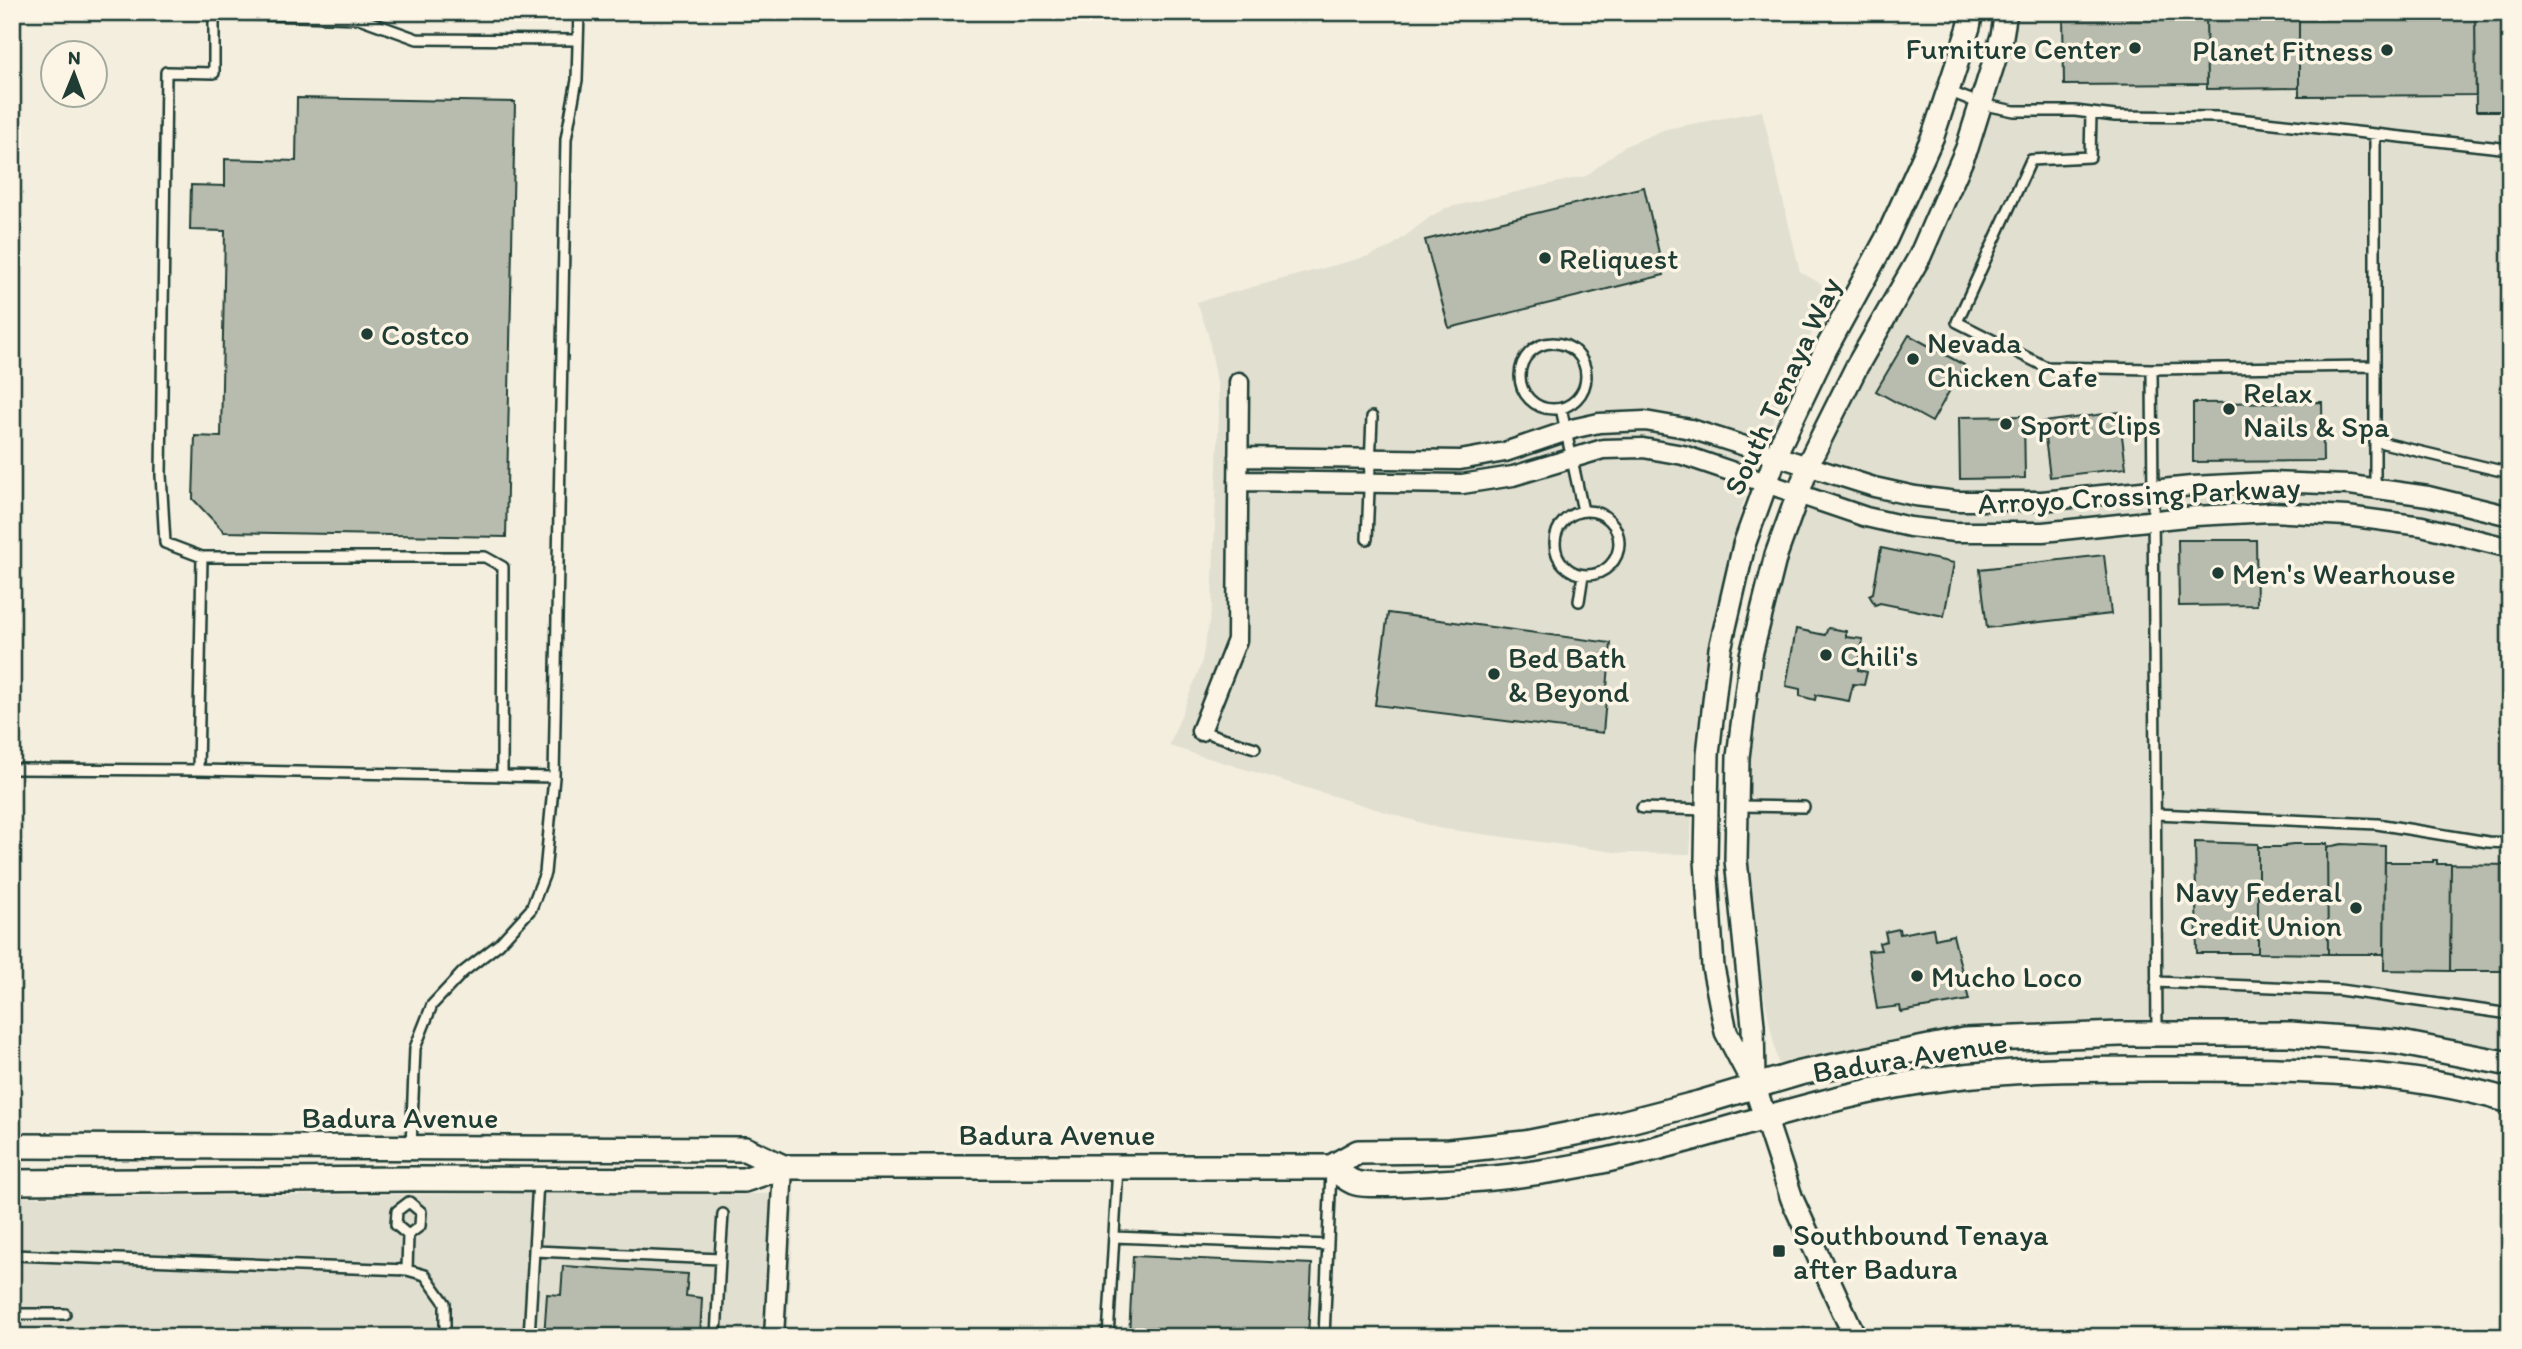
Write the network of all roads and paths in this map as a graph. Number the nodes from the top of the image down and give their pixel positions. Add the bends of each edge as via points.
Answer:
1 (181, 12) edge
2 (579, 12) edge
3 (1972, 12) edge
4 (2006, 12) edge
5 (214, 13) edge
6 (578, 40) junction
7 (1948, 91) junction
8 (1981, 104) junction
9 (2091, 113) junction
10 (2375, 134) junction
11 (2510, 149) edge
12 (2375, 366) junction
13 (2152, 369) junction
14 (1239, 382) dead end
15 (1561, 408) junction
16 (1372, 417) dead end
17 (1567, 431) junction
18 (2375, 441) junction
19 (1776, 456) junction
20 (1238, 457) junction
21 (1572, 457) junction
22 (1371, 459) junction
23 (1808, 466) junction
24 (2510, 473) edge
25 (1238, 481) junction
26 (1766, 483) junction
27 (1370, 484) junction
28 (2375, 489) junction
29 (2154, 490) junction
30 (1798, 494) junction
31 (1583, 511) junction
32 (2510, 516) edge
33 (2154, 521) junction
34 (1367, 539) dead end
35 (2510, 548) edge
36 (202, 557) junction
37 (1583, 575) junction
38 (1579, 601) dead end
39 (1201, 732) joint
40 (1255, 748) dead end
41 (12, 769) edge
42 (198, 770) junction
43 (502, 776) junction
44 (554, 776) junction
45 (1737, 806) junction
46 (1804, 807) dead end
47 (1642, 808) dead end
48 (1707, 810) junction
49 (2156, 814) junction
50 (2510, 843) edge
51 (2156, 982) junction
52 (2510, 1014) edge
53 (2157, 1034) junction
54 (2510, 1064) edge
55 (1755, 1087) junction
56 (2510, 1101) edge
57 (1763, 1117) junction
58 (12, 1146) edge
59 (411, 1148) junction
60 (1118, 1165) junction
61 (783, 1167) junction
62 (1331, 1167) junction
63 (409, 1179) junction
64 (539, 1180) junction
65 (12, 1182) edge
66 (408, 1202) junction
67 (723, 1214) dead end
68 (408, 1235) junction
69 (1114, 1237) junction
70 (1328, 1245) junction
71 (535, 1251) junction
72 (12, 1255) edge
73 (720, 1259) junction
74 (407, 1269) junction
75 (12, 1314) edge
76 (65, 1314) dead end
77 (445, 1337) edge
78 (529, 1337) edge
79 (716, 1337) edge
80 (775, 1337) edge
81 (1108, 1337) edge
82 (1324, 1337) edge
83 (1855, 1337) edge

1 - 5 lane
2 - 6 lane
3 - 7 street, South Tenaya Way
4 - 8 street, South Tenaya Way
5 - 6 lane via 359,18 417,39
5 - 36 lane via 214,73 166,72 161,475 165,543
6 - 44 lane via 578,80 566,139
7 - 8 lane
7 - 19 street, South Tenaya Way via 1933,136 1886,239 1826,349
8 - 9 lane via 2014,111
8 - 23 street, South Tenaya Way via 1920,256 1857,366
9 - 10 lane via 2220,117
9 - 13 lane via 2090,157 2031,160 1957,322 2046,367
10 - 11 lane
10 - 12 lane
12 - 13 lane
12 - 18 lane
13 - 29 lane
14 - 20 street
15 - 15 lane via 1583,391 1586,368 1563,344 1541,345 1521,367 1522,388 1544,408
15 - 17 lane
16 - 22 lane
17 - 19 street, Arroyo Crossing Parkway via 1610,422 1657,423
17 - 21 lane
17 - 22 street, Arroyo Crossing Parkway via 1482,457
18 - 24 lane
18 - 28 lane
19 - 23 street, Arroyo Crossing Parkway
19 - 26 street, South Tenaya Way
20 - 22 street, Arroyo Crossing Parkway
20 - 25 street
21 - 26 street, Arroyo Crossing Parkway via 1623,447 1663,450
21 - 27 street, Arroyo Crossing Parkway via 1488,481
21 - 31 lane
22 - 27 lane
23 - 29 street, Arroyo Crossing Parkway via 1874,487 1957,501 2042,501
23 - 30 street, South Tenaya Way
25 - 27 street, Arroyo Crossing Parkway
25 - 39 street via 1237,640
26 - 30 street, Arroyo Crossing Parkway
26 - 48 street, South Tenaya Way via 1744,545 1720,649 1707,754
27 - 34 lane
28 - 29 street, Arroyo Crossing Parkway via 2271,482
28 - 32 street, Arroyo Crossing Parkway via 2428,496
29 - 33 lane
30 - 33 street, Arroyo Crossing Parkway via 1866,517 1955,531 2043,532
30 - 45 street, South Tenaya Way via 1776,555 1751,655 1738,757
31 - 37 lane via 1565,520 1555,537 1555,548 1565,566
31 - 37 lane via 1594,511 1613,522 1620,543 1604,570
33 - 35 street, Arroyo Crossing Parkway via 2271,512 2347,516 2422,526
33 - 49 lane
36 - 42 lane
36 - 43 lane via 485,557 503,567
37 - 38 lane
39 - 40 lane
41 - 42 lane
42 - 43 lane
43 - 44 lane
44 - 59 lane via 545,873 531,909 432,1005 415,1048
45 - 46 lane
45 - 55 street, South Tenaya Way via 1736,860
47 - 48 lane
48 - 55 street, South Tenaya Way via 1713,967 1726,1032
49 - 50 lane via 2377,824
49 - 51 lane
51 - 52 lane via 2340,990
51 - 53 lane
53 - 54 main road, Badura Avenue via 2290,1034 2396,1042
53 - 55 main road, Badura Avenue via 1964,1040 1861,1059
55 - 57 street, South Tenaya Way
55 - 62 main road, Badura Avenue via 1606,1127 1525,1143 1449,1151 1358,1152
56 - 57 main road, Badura Avenue via 2392,1076 2289,1069 2026,1071 1885,1087
57 - 62 main road, Badura Avenue via 1609,1159 1487,1179 1356,1183
57 - 83 street, South Tenaya Way via 1792,1199
58 - 59 main road, Badura Avenue
59 - 61 main road, Badura Avenue via 745,1149
59 - 63 main road
60 - 61 main road, Badura Avenue
60 - 62 main road, Badura Avenue
60 - 69 lane
61 - 64 main road, Badura Avenue via 744,1181
61 - 80 street
62 - 70 lane
63 - 64 main road, Badura Avenue
63 - 65 main road, Badura Avenue
63 - 66 lane
64 - 71 lane
66 - 68 lane via 397,1211 396,1225
66 - 68 lane via 421,1212 420,1226
67 - 73 lane
68 - 74 lane
69 - 70 lane
69 - 81 lane
70 - 82 lane
71 - 73 lane
71 - 78 lane
72 - 74 lane
73 - 79 lane
74 - 77 lane via 425,1275 445,1303
75 - 76 lane

